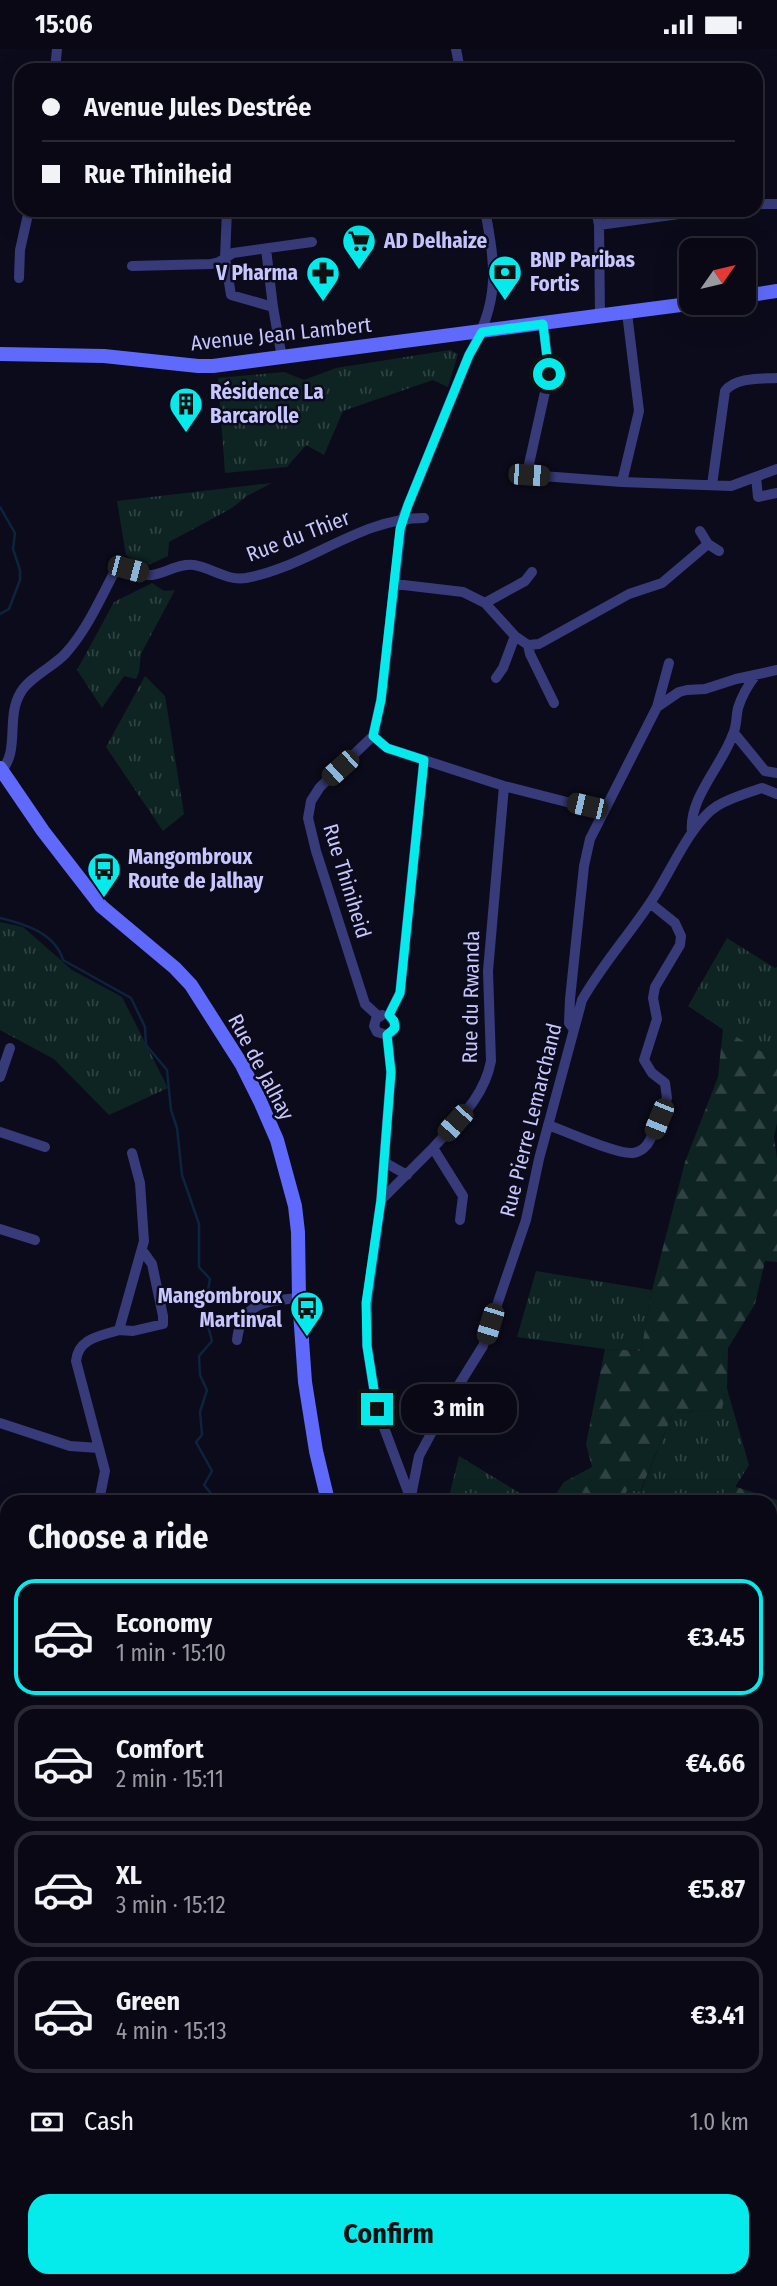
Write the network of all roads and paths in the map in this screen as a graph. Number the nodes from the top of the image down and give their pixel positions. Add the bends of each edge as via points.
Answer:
1 (27, 217) edge
2 (227, 217) edge
3 (486, 217) edge
4 (597, 217) edge
5 (657, 217) edge
6 (598, 225) junction
7 (312, 242) dead end
8 (267, 249) junction
9 (225, 258) junction
10 (132, 266) dead end
11 (19, 278) dead end
12 (777, 291) edge
13 (756, 294) edge
14 (679, 305) edge
15 (273, 307) junction
16 (627, 313) junction
17 (600, 315) junction
18 (543, 324) junction
19 (482, 332) junction
20 (0, 354) edge
21 (282, 358) junction
22 (777, 378) edge
23 (777, 469) edge
24 (756, 477) junction
25 (622, 482) junction
26 (712, 485) junction
27 (777, 493) edge
28 (424, 518) dead end
29 (402, 520) junction
30 (700, 531) dead end
31 (708, 544) junction
32 (719, 551) dead end
33 (532, 572) dead end
34 (395, 583) junction
35 (485, 603) junction
36 (515, 636) junction
37 (528, 645) junction
38 (669, 663) dead end
39 (777, 670) edge
40 (756, 674) junction
41 (496, 678) dead end
42 (555, 703) dead end
43 (657, 706) junction
44 (734, 733) junction
45 (373, 736) junction
46 (424, 760) junction
47 (0, 771) edge
48 (777, 773) edge
49 (504, 786) junction
50 (777, 794) edge
51 (602, 811) junction
52 (692, 833) junction
53 (650, 904) junction
54 (384, 1016) junction
55 (573, 1030) junction
56 (387, 1035) junction
57 (10, 1048) dead end
58 (0, 1077) edge
59 (548, 1125) junction
60 (0, 1132) edge
61 (45, 1147) dead end
62 (433, 1148) junction
63 (132, 1153) dead end
64 (384, 1162) junction
65 (407, 1175) junction
66 (381, 1200) junction
67 (460, 1220) dead end
68 (0, 1229) edge
69 (35, 1240) dead end
70 (142, 1250) junction
71 (299, 1298) junction
72 (119, 1330) junction
73 (237, 1340) dead end
74 (0, 1423) edge
75 (99, 1448) junction
76 (100, 1495) edge
77 (326, 1495) edge
78 (409, 1495) edge
79 (412, 1495) edge

1 - 11 street
2 - 9 street
3 - 19 street via 495,261
4 - 6 street
5 - 6 street
6 - 17 street
7 - 8 street
8 - 9 street
8 - 15 street
9 - 10 street via 211,264
9 - 15 street via 232,295
12 - 13 main road
14 - 16 main road, Avenue Jean Lambert
15 - 21 street
16 - 17 main road, Avenue Jean Lambert
16 - 25 street via 639,411
17 - 18 main road, Avenue Jean Lambert
18 - 19 main road, Avenue Jean Lambert
18 - 25 street via 549,374 527,473
19 - 21 main road, Avenue Jean Lambert
19 - 29 street
20 - 21 main road, Avenue Jean Lambert via 104,356 198,366
22 - 26 street via 742,381 725,391
23 - 24 street
24 - 26 street via 731,486
24 - 27 street via 758,496
25 - 26 street
28 - 29 street
29 - 34 street
29 - 47 street, Rue du Thier via 245,578 228,578 193,565 151,575 115,571 83,632 64,655 21,691 13,715 10,762
30 - 31 street
31 - 32 street
31 - 37 street via 662,583 629,594 547,641
33 - 35 street via 525,581
34 - 35 street via 463,592
34 - 45 street
35 - 36 street
36 - 37 street
36 - 41 street
37 - 42 street
38 - 43 street
39 - 40 street
40 - 43 street via 679,692
40 - 44 street via 738,707
43 - 51 street
44 - 48 street via 765,771
44 - 52 street via 697,804
45 - 46 street via 387,748
45 - 54 street, Rue Thiniheid via 320,787 308,818 366,1004
46 - 49 street
46 - 54 street via 400,993
47 - 71 main road, Rue de Jalhay via 101,907 191,985 242,1065 287,1173 298,1232
49 - 51 street
49 - 62 street, Rue du Rwanda via 488,971 489,1073 479,1095
50 - 52 street, Rue Pierre Lemarchand via 762,787 717,806
51 - 55 street via 584,866 570,999
52 - 53 street, Rue Pierre Lemarchand
53 - 55 street, Rue Pierre Lemarchand via 596,977 582,1000
53 - 59 street via 675,923 681,936 654,988 657,1019 644,1056 647,1066 664,1083 667,1098 650,1140 639,1151 622,1152
54 - 56 street, Rue Thiniheid via 395,1024
54 - 56 street, Rue Thiniheid via 375,1022 375,1029
55 - 59 street, Rue Pierre Lemarchand
56 - 64 street, Rue Thiniheid via 391,1072
57 - 58 street
59 - 79 street, Rue Pierre Lemarchand via 526,1220 484,1346 419,1457
60 - 61 street
62 - 65 street, Rue du Rwanda
62 - 67 street via 463,1196
63 - 70 street via 142,1200
64 - 65 street
64 - 66 street, Rue Thiniheid
65 - 66 street, Rue du Rwanda
66 - 78 street, Rue Thiniheid via 366,1303 367,1346 377,1409
68 - 69 street
70 - 72 street
70 - 72 street via 152,1265 163,1324
71 - 73 street via 248,1311 241,1319
71 - 77 main road, Rue de Jalhay via 308,1406
72 - 75 street via 89,1340 77,1352
74 - 75 street via 70,1446
75 - 76 street via 106,1471

